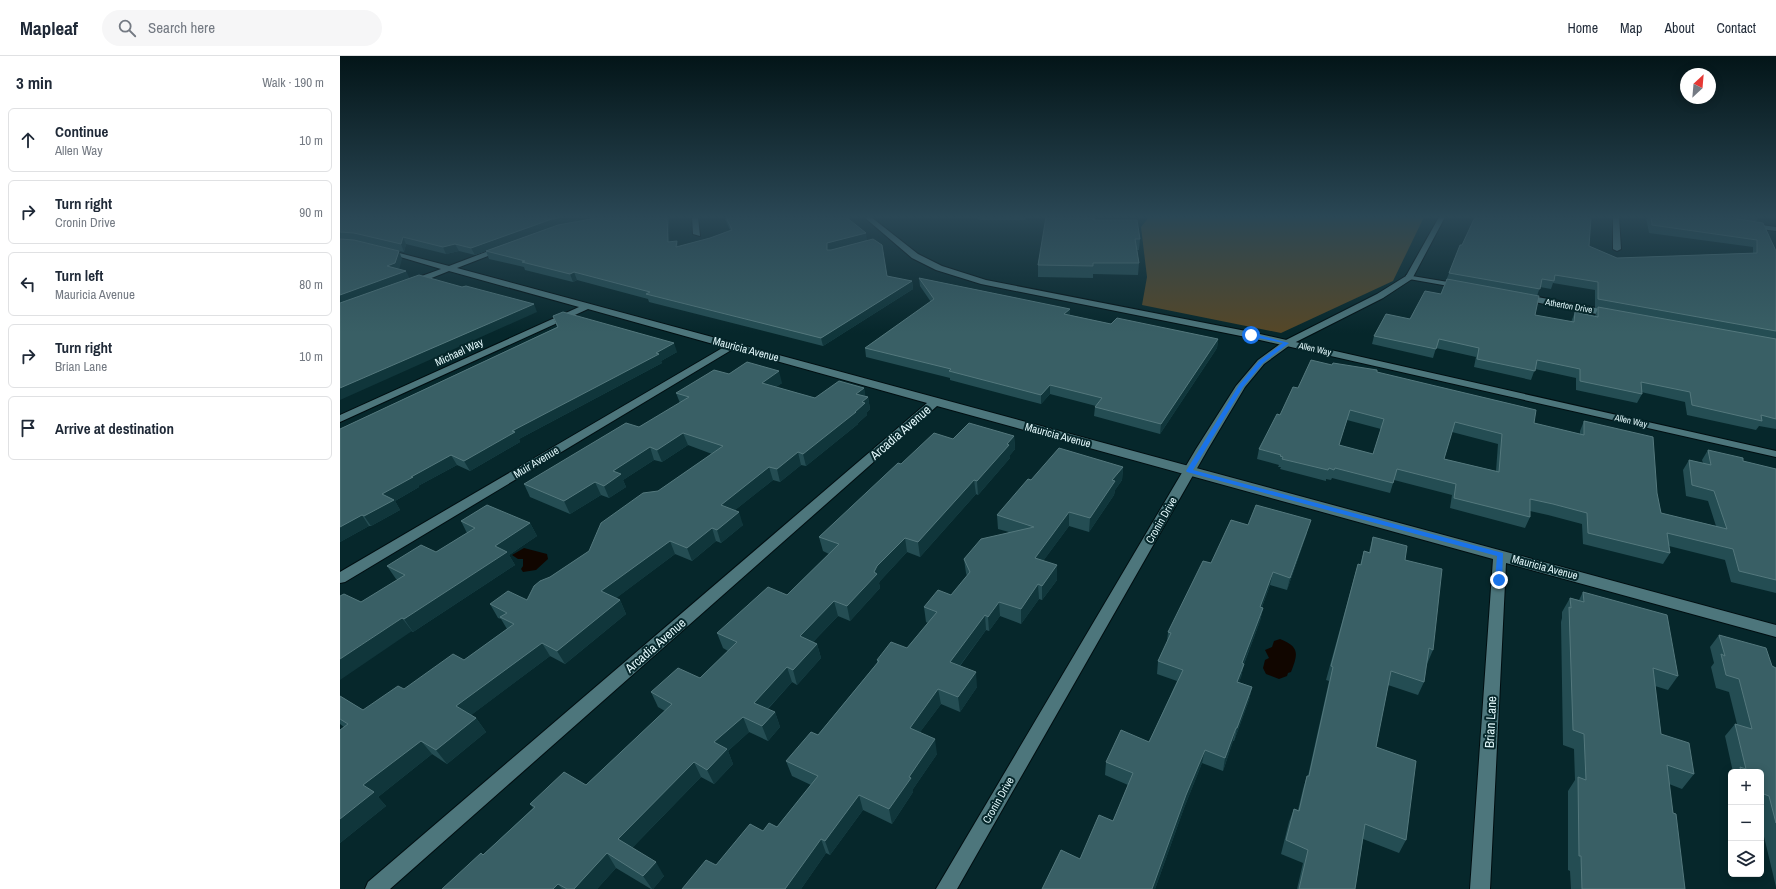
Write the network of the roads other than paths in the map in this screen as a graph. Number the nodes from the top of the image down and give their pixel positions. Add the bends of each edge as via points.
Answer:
1 (404, 256) edge
2 (484, 256) edge
3 (915, 256) edge
4 (1421, 256) edge
5 (451, 268) junction
6 (1409, 277) junction
7 (404, 285) edge
8 (1467, 287) edge
9 (1513, 296) edge
10 (588, 306) junction
11 (1621, 316) edge
12 (1287, 343) junction
13 (732, 346) junction
14 (936, 401) junction
15 (340, 419) edge
16 (1776, 454) edge
17 (1190, 471) junction
18 (1500, 555) junction
19 (340, 578) edge
20 (1776, 631) edge
21 (375, 889) edge
22 (946, 889) edge
23 (1480, 889) edge

1 - 5 street, Mauricia Avenue
2 - 5 street
3 - 12 street, Allen Way via 939,268 984,282
4 - 6 street, Cronin Drive
5 - 7 street
5 - 10 street, Mauricia Avenue
6 - 8 street
6 - 12 street, Cronin Drive via 1380,296
9 - 11 street, Atherton Drive
10 - 13 street, Mauricia Avenue
10 - 15 street, Michael Way
12 - 16 street, Allen Way
12 - 17 street, Cronin Drive via 1261,362 1241,386
13 - 14 street, Mauricia Avenue
13 - 19 street, Muir Avenue
14 - 17 street, Mauricia Avenue
14 - 21 street, Arcadia Avenue
17 - 18 street, Mauricia Avenue
17 - 22 street, Cronin Drive
18 - 20 street, Mauricia Avenue
18 - 23 street, Brian Lane

